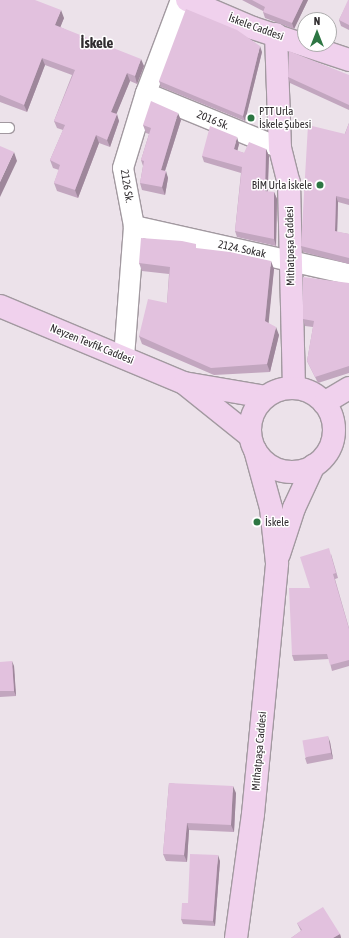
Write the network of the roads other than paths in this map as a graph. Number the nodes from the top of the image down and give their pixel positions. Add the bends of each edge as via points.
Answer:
1 (181, 0) edge
2 (187, 0) edge
3 (276, 34) junction
4 (349, 60) edge
5 (146, 93) junction
6 (280, 148) junction
7 (134, 226) junction
8 (290, 259) junction
9 (349, 274) edge
10 (0, 306) edge
11 (124, 357) junction
12 (184, 383) junction
13 (294, 388) junction
14 (349, 388) edge
15 (265, 397) junction
16 (324, 403) junction
17 (349, 429) edge
18 (252, 443) junction
19 (330, 446) junction
20 (314, 465) junction
21 (277, 563) junction
22 (236, 938) edge

1 - 5 street, 2126 Sk.
2 - 3 street, İskele Caddesi via 253,28
3 - 4 street, İskele Caddesi
3 - 6 street, Mithatpaşa Caddesi
5 - 6 street, 2016 Sk.
5 - 7 street, 2126 Sk. via 123,168
6 - 8 street, Mithatpaşa Caddesi via 289,183
7 - 8 street, 2124. Sokak
7 - 11 street, 2126 Sk.
8 - 9 street, 2124. Sokak
8 - 13 street, Mithatpaşa Caddesi
10 - 11 street, Neyzen Tevfik Caddesi
11 - 12 street, Neyzen Tevfik Caddesi
12 - 15 street
12 - 18 street
13 - 15 street via 284,388
13 - 16 street via 305,390
14 - 16 street
15 - 18 street via 252,414
16 - 19 street via 333,424
17 - 19 street
18 - 20 street via 263,460 274,468 288,471
18 - 21 street via 271,508
19 - 20 street
20 - 21 street via 294,508
21 - 22 street, Mithatpaşa Caddesi via 253,814

